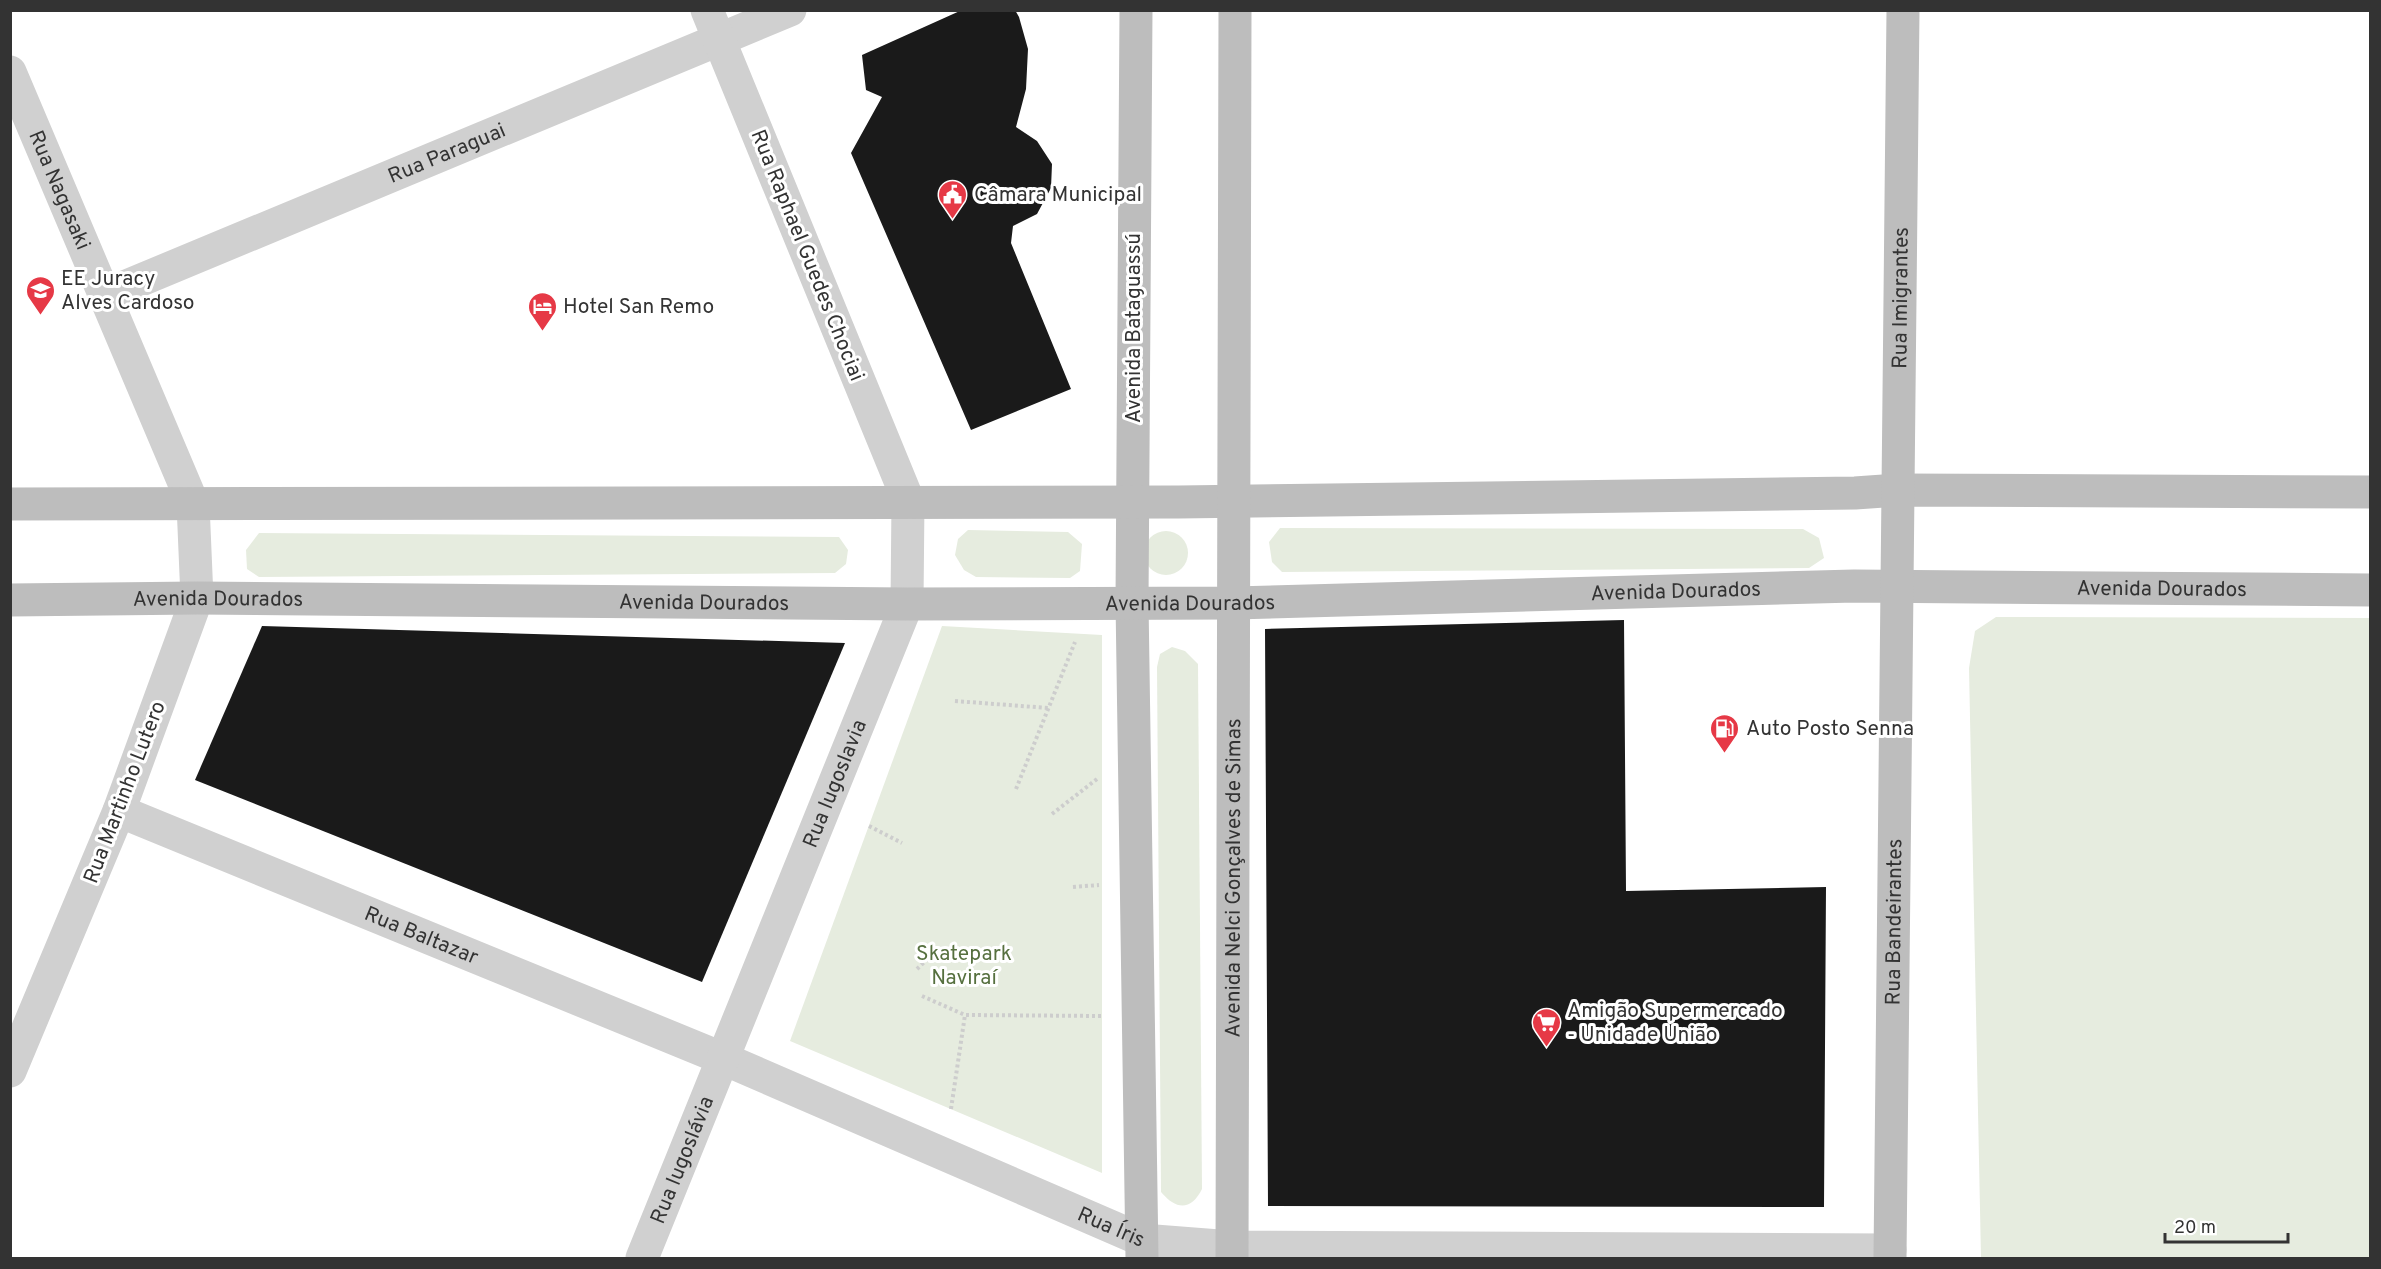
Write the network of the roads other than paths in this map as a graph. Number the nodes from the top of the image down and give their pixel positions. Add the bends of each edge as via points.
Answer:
1 (707, 10) edge
2 (790, 10) edge
3 (1136, 10) edge
4 (1235, 10) edge
5 (1903, 10) edge
6 (720, 40) junction
7 (10, 72) edge
8 (105, 295) junction
9 (1898, 490) junction
10 (2370, 492) edge
11 (908, 500) junction
12 (1234, 500) junction
13 (1132, 501) junction
14 (10, 504) edge
15 (193, 504) junction
16 (1897, 585) junction
17 (2370, 590) edge
18 (197, 598) junction
19 (10, 600) edge
20 (1132, 602) junction
21 (1234, 603) junction
22 (907, 604) junction
23 (119, 811) junction
24 (724, 1059) junction
25 (10, 1071) edge
26 (1142, 1249) edge
27 (1232, 1253) edge
28 (1890, 1254) edge
29 (642, 1258) edge

1 - 6 street, Rua Raphael Guedes Chociai
2 - 6 street, Rua Paraguai
3 - 13 main road, Avenida Bataguassú
4 - 12 main road
5 - 9 main road, Rua Imigrantes
6 - 8 street, Rua Paraguai
6 - 11 street, Rua Raphael Guedes Chociai
7 - 8 street, Rua Nagasaki
8 - 15 street, Rua Nagasaki
9 - 10 main road
9 - 12 main road via 1856,494
9 - 16 main road, Rua Imigrantes
11 - 13 main road
11 - 15 main road
11 - 22 street, Rua Iugoslavia
12 - 13 main road
12 - 21 main road, Avenida Nelci Gonçalves de Simas
13 - 20 main road
14 - 15 main road
15 - 18 street, Rua Martinho Lutero
16 - 17 main road, Avenida Dourados
16 - 21 main road, Avenida Dourados
16 - 28 main road, Rua Bandeirantes
18 - 19 main road, Avenida Dourados
18 - 22 main road, Avenida Dourados
18 - 23 street, Rua Martinho Lutero
20 - 21 main road, Avenida Dourados
20 - 22 main road, Avenida Dourados
20 - 26 main road
21 - 27 main road, Avenida Nelci Gonçalves de Simas
22 - 24 street, Rua Iugoslavia
23 - 24 street, Rua Baltazar
23 - 25 street, Rua Martinho Lutero
24 - 26 street, Rua Íris
24 - 29 street, Rua Iugoslávia
26 - 27 street, Rua Íris
27 - 28 street, Rua Íris

